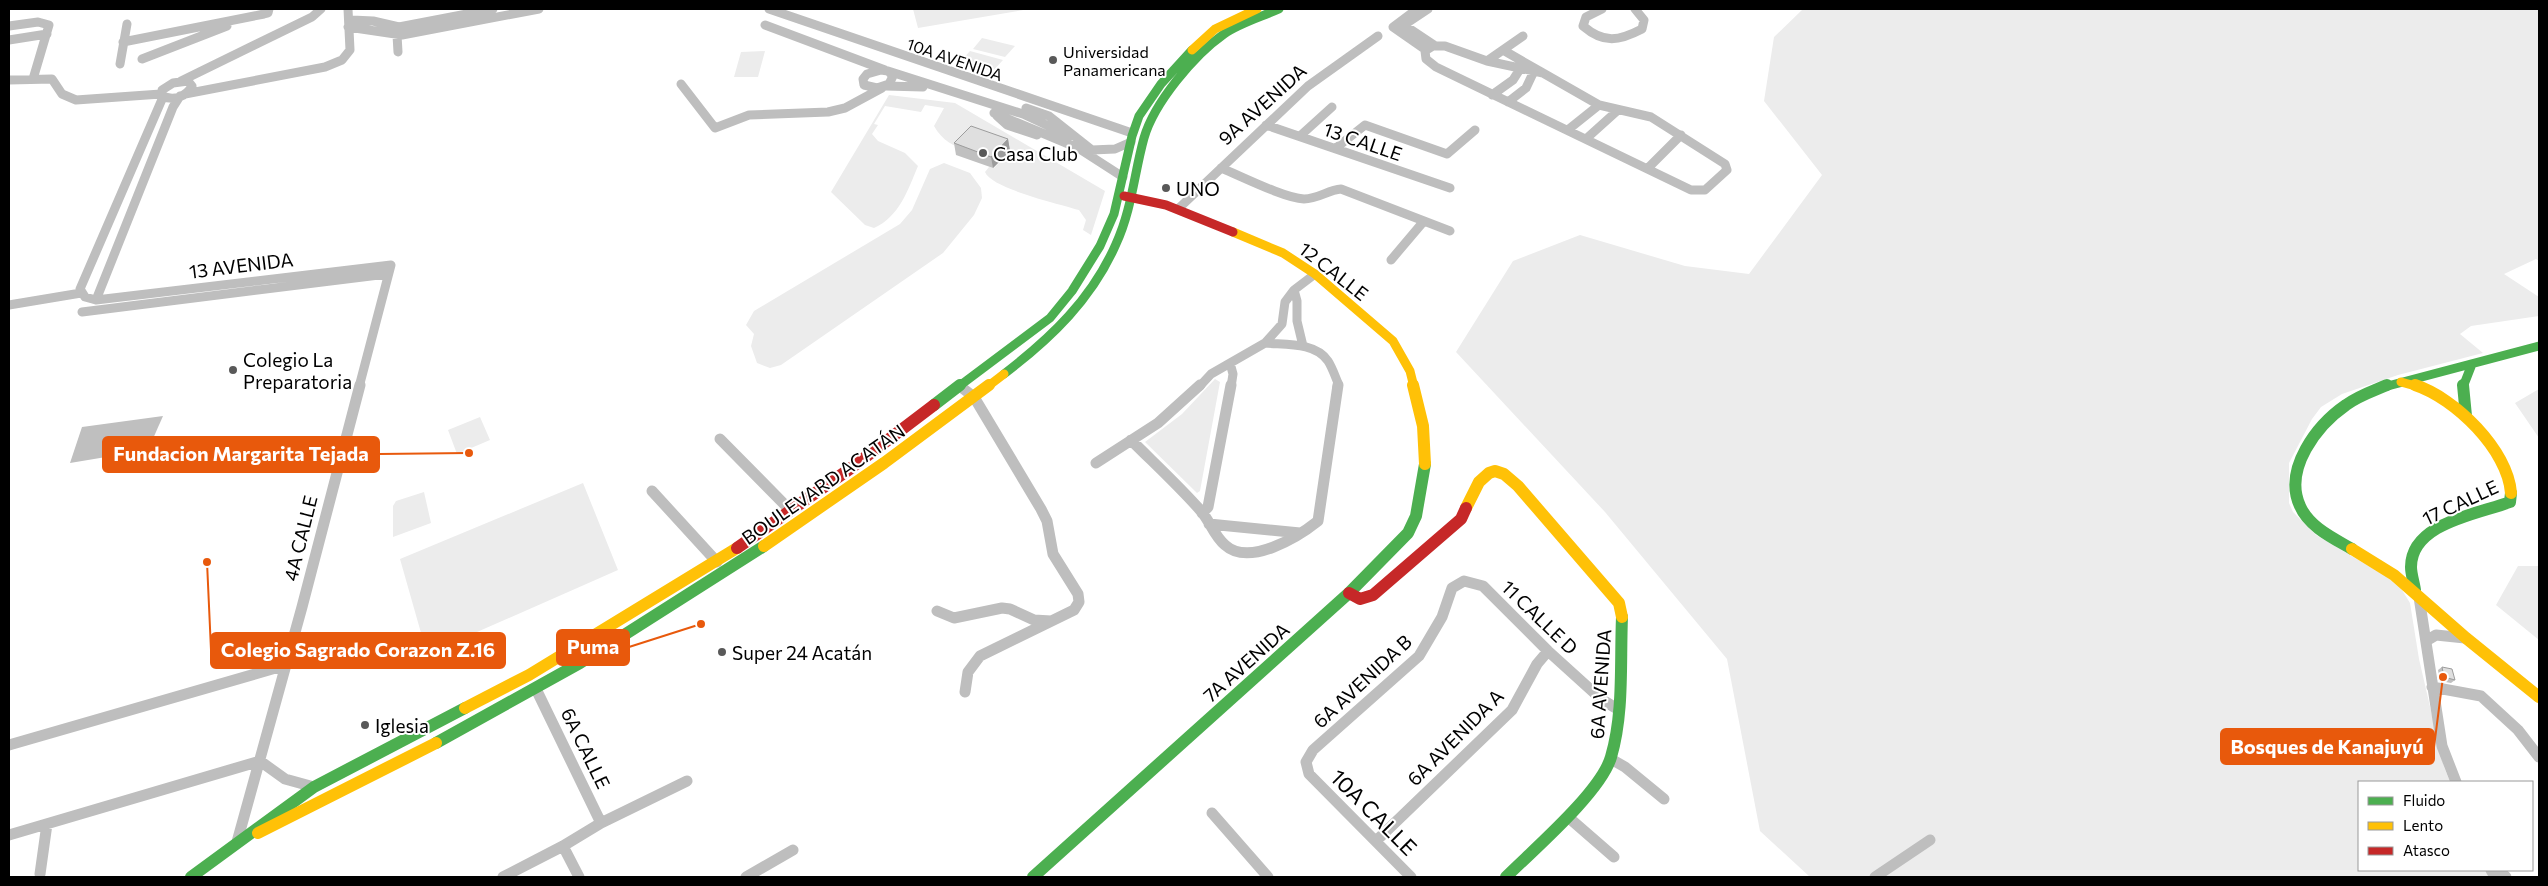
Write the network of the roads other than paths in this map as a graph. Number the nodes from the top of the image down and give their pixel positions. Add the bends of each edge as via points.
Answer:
1 (269, 9) edge
2 (321, 9) edge
3 (348, 9) edge
4 (494, 9) edge
5 (539, 9) edge
6 (769, 9) edge
7 (1257, 9) edge
8 (1279, 9) edge
9 (1417, 9) edge
10 (1428, 9) edge
11 (1602, 9) edge
12 (1635, 9) edge
13 (253, 15) junction
14 (127, 24) dead end
15 (348, 24) junction
16 (765, 25) dead end
17 (9, 26) edge
18 (47, 34) junction
19 (397, 35) junction
20 (1378, 36) dead end
21 (1523, 36) dead end
22 (9, 40) edge
23 (124, 42) junction
24 (1430, 48) junction
25 (1503, 50) junction
26 (398, 52) dead end
27 (850, 56) junction
28 (142, 59) dead end
29 (1487, 61) junction
30 (120, 64) dead end
31 (1520, 69) junction
32 (887, 71) junction
33 (1534, 71) junction
34 (1544, 72) junction
35 (33, 79) junction
36 (863, 79) junction
37 (9, 80) edge
38 (180, 81) junction
39 (681, 84) dead end
40 (883, 87) junction
41 (939, 89) junction
42 (163, 93) junction
43 (183, 95) junction
44 (1492, 95) junction
45 (980, 100) junction
46 (1508, 102) junction
47 (854, 104) junction
48 (1600, 105) junction
49 (1332, 108) dead end
50 (1618, 111) junction
51 (1266, 125) junction
52 (1569, 129) junction
53 (1474, 130) dead end
54 (1681, 135) junction
55 (1300, 136) junction
56 (1066, 138) junction
57 (1131, 138) junction
58 (1587, 138) junction
59 (1336, 148) junction
60 (1648, 167) junction
61 (1221, 168) junction
62 (1123, 177) junction
63 (1450, 188) dead end
64 (1119, 196) junction
65 (1133, 197) junction
66 (1178, 209) junction
67 (1424, 221) junction
68 (1450, 231) dead end
69 (1391, 260) dead end
70 (389, 270) junction
71 (105, 274) junction
72 (1315, 274) junction
73 (85, 277) junction
74 (1294, 290) junction
75 (81, 293) junction
76 (96, 300) junction
77 (9, 305) edge
78 (82, 312) dead end
79 (1282, 324) junction
80 (1297, 325) junction
81 (1264, 343) junction
82 (1303, 346) junction
83 (2539, 346) edge
84 (1230, 363) junction
85 (2472, 364) junction
86 (2397, 381) junction
87 (961, 386) junction
88 (974, 397) junction
89 (2466, 416) junction
90 (720, 439) dead end
91 (1132, 440) junction
92 (1426, 440) joint
93 (1096, 463) dead end
94 (652, 490) dead end
95 (791, 510) junction
96 (1202, 513) junction
97 (1209, 524) junction
98 (1303, 533) junction
99 (717, 562) junction
100 (2410, 562) junction
101 (2382, 566) junction
102 (1483, 586) joint
103 (1349, 593) junction
104 (2419, 597) junction
105 (937, 611) dead end
106 (1052, 621) junction
107 (2466, 638) junction
108 (2426, 641) junction
109 (1548, 651) junction
110 (286, 665) junction
111 (2432, 687) junction
112 (536, 689) junction
113 (965, 692) dead end
114 (2539, 697) edge
115 (1618, 710) junction
116 (9, 745) edge
117 (2539, 758) edge
118 (1611, 759) junction
119 (260, 761) junction
120 (1309, 774) joint
121 (687, 781) dead end
122 (2456, 781) edge
123 (314, 787) junction
124 (1664, 799) dead end
125 (1212, 813) dead end
126 (1568, 817) junction
127 (271, 822) junction
128 (601, 823) junction
129 (47, 824) junction
130 (9, 835) edge
131 (1930, 840) dead end
132 (1376, 841) junction
133 (237, 843) junction
134 (563, 846) junction
135 (793, 850) dead end
136 (1614, 857) dead end
137 (40, 874) dead end
138 (1513, 875) edge
139 (191, 877) edge
140 (503, 877) edge
141 (579, 877) edge
142 (746, 877) edge
143 (1033, 877) edge
144 (1268, 877) edge
145 (1411, 877) edge
146 (1875, 877) edge

1 - 13 street via 268,13
2 - 38 street via 312,17
3 - 15 street
4 - 15 street via 396,27 372,21
5 - 19 street
6 - 57 street, 10A AVENIDA
7 - 57 street, BOULEVARD ACATÁN via 1211,32 1199,43 1145,106
8 - 65 street, BOULEVARD ACATÁN via 1218,39 1164,100 1148,126
9 - 24 street via 1394,24 1394,29
10 - 24 street via 1404,25
11 - 12 street via 1586,17 1583,26 1606,40 1614,41 1642,29 1644,20
13 - 23 street
13 - 28 street
14 - 23 street
15 - 19 street
15 - 43 street via 350,50 336,63
16 - 27 street
17 - 18 street via 45,22 50,25
18 - 22 street
18 - 35 street
19 - 26 street
20 - 51 street, 9A AVENIDA via 1308,86
21 - 25 street
23 - 30 street
24 - 29 street via 1445,46
24 - 44 street via 1425,57 1431,65
25 - 29 street
25 - 34 street
27 - 32 street
27 - 36 street
29 - 31 street
31 - 33 street
31 - 44 street via 1513,80
32 - 36 street via 871,72
32 - 40 street via 893,78
32 - 41 street
33 - 34 street
33 - 46 street via 1526,88
34 - 48 street
35 - 37 street
35 - 42 street via 52,80 60,92 76,100
36 - 40 street via 872,88
36 - 47 street
38 - 42 street
38 - 43 street via 188,81 192,86
39 - 47 street via 715,128 749,115 828,112
40 - 41 street via 904,85
40 - 47 street
41 - 45 street
42 - 43 street
42 - 73 street
43 - 71 street via 174,106
44 - 46 street
45 - 56 street via 1034,118
45 - 56 street via 1012,128
46 - 52 street
48 - 50 street
48 - 52 street
49 - 55 street
50 - 54 street via 1647,115
50 - 58 street
51 - 55 street, 13 CALLE
51 - 61 street, 9A AVENIDA
52 - 58 street
53 - 59 street via 1446,154 1365,125
54 - 60 street
54 - 60 street via 1725,164 1727,170 1705,190 1698,191
55 - 59 street, 13 CALLE
56 - 57 street via 1087,148 1110,150
56 - 62 street
57 - 62 street, BOULEVARD ACATÁN
58 - 60 street
59 - 63 street, 13 CALLE
61 - 66 street, 9A AVENIDA
61 - 67 street via 1302,199 1315,199 1341,189
62 - 64 street, BOULEVARD ACATÁN
64 - 65 street, 12 CALLE
64 - 87 street, BOULEVARD ACATÁN via 1097,251 1062,305 1050,318
65 - 66 street, 12 CALLE
65 - 88 street, BOULEVARD ACATÁN via 1125,227 1110,258 1076,310 1065,323
66 - 72 street, 12 CALLE via 1283,253
67 - 68 street
67 - 69 street
70 - 76 street, 13 AVENIDA
70 - 78 street
70 - 110 street, 4A CALLE
71 - 73 street
71 - 76 street
72 - 74 street
72 - 92 street, 12 CALLE via 1401,351 1414,382
73 - 75 street
74 - 79 street via 1285,302
74 - 80 street via 1299,302
75 - 76 street
75 - 77 street
79 - 80 street
79 - 81 street
80 - 82 street
81 - 82 street
81 - 84 street
82 - 98 street via 1318,352 1328,361 1338,383 1318,521
83 - 85 street
84 - 91 street via 1211,374 1184,402
84 - 96 street via 1233,374 1208,507
85 - 86 street
85 - 89 street, 17 CALLE via 2461,386
86 - 89 street, 17 CALLE via 2430,391
86 - 101 street via 2369,390 2326,418 2313,434 2294,480 2295,497 2310,521 2337,541
87 - 88 street
87 - 95 street, BOULEVARD ACATÁN
88 - 106 street via 1041,509 1047,521 1053,554 1078,594 1079,602 1074,610
88 - 112 street, BOULEVARD ACATÁN via 768,546
89 - 100 street, 17 CALLE via 2503,463 2511,480 2511,499 2503,505 2434,529 2415,548
90 - 95 street
91 - 93 street
91 - 96 street
92 - 103 street, 7A AVENIDA via 1421,496 1412,526
94 - 99 street
95 - 99 street, BOULEVARD ACATÁN
96 - 97 street
97 - 98 street
97 - 98 street via 1226,547 1245,554 1260,552
99 - 123 street, BOULEVARD ACATÁN via 529,675
100 - 101 street via 2396,567
100 - 104 street via 2408,572
101 - 104 street
102 - 109 street, 11 CALLE D
102 - 120 street, 6A AVENIDA B via 1469,580 1452,588 1442,617 1419,656 1312,750 1306,762
103 - 115 street, 6A AVENIDA via 1360,599 1373,595 1461,519 1481,480 1491,473 1508,476 1619,603 1622,620
103 - 143 street, 7A AVENIDA
104 - 107 street
104 - 108 street
105 - 106 street via 954,618 1002,608 1034,620
106 - 113 street via 980,656 971,664 965,677
107 - 108 street via 2436,635
107 - 114 street
108 - 111 street
109 - 115 street, 11 CALLE D
109 - 132 street, 6A AVENIDA A via 1535,665 1522,696 1512,710
110 - 116 street
110 - 119 street, 4A CALLE
111 - 117 street via 2481,696 2518,730
111 - 122 street via 2442,746
112 - 127 street, BOULEVARD ACATÁN via 440,743
112 - 128 street, 6A CALLE
115 - 118 street, 6A AVENIDA
118 - 124 street
118 - 126 street, 6A AVENIDA
119 - 123 street via 288,782
119 - 129 street
119 - 133 street, 4A CALLE
120 - 132 street, 10A CALLE
121 - 128 street
123 - 127 street, BOULEVARD ACATÁN
125 - 144 street
126 - 136 street
126 - 138 street, 6A AVENIDA
127 - 133 street, BOULEVARD ACATÁN
128 - 134 street
129 - 130 street
129 - 137 street
131 - 146 street
132 - 145 street, 10A CALLE
133 - 139 street, BOULEVARD ACATÁN
134 - 140 street
134 - 141 street
135 - 142 street

